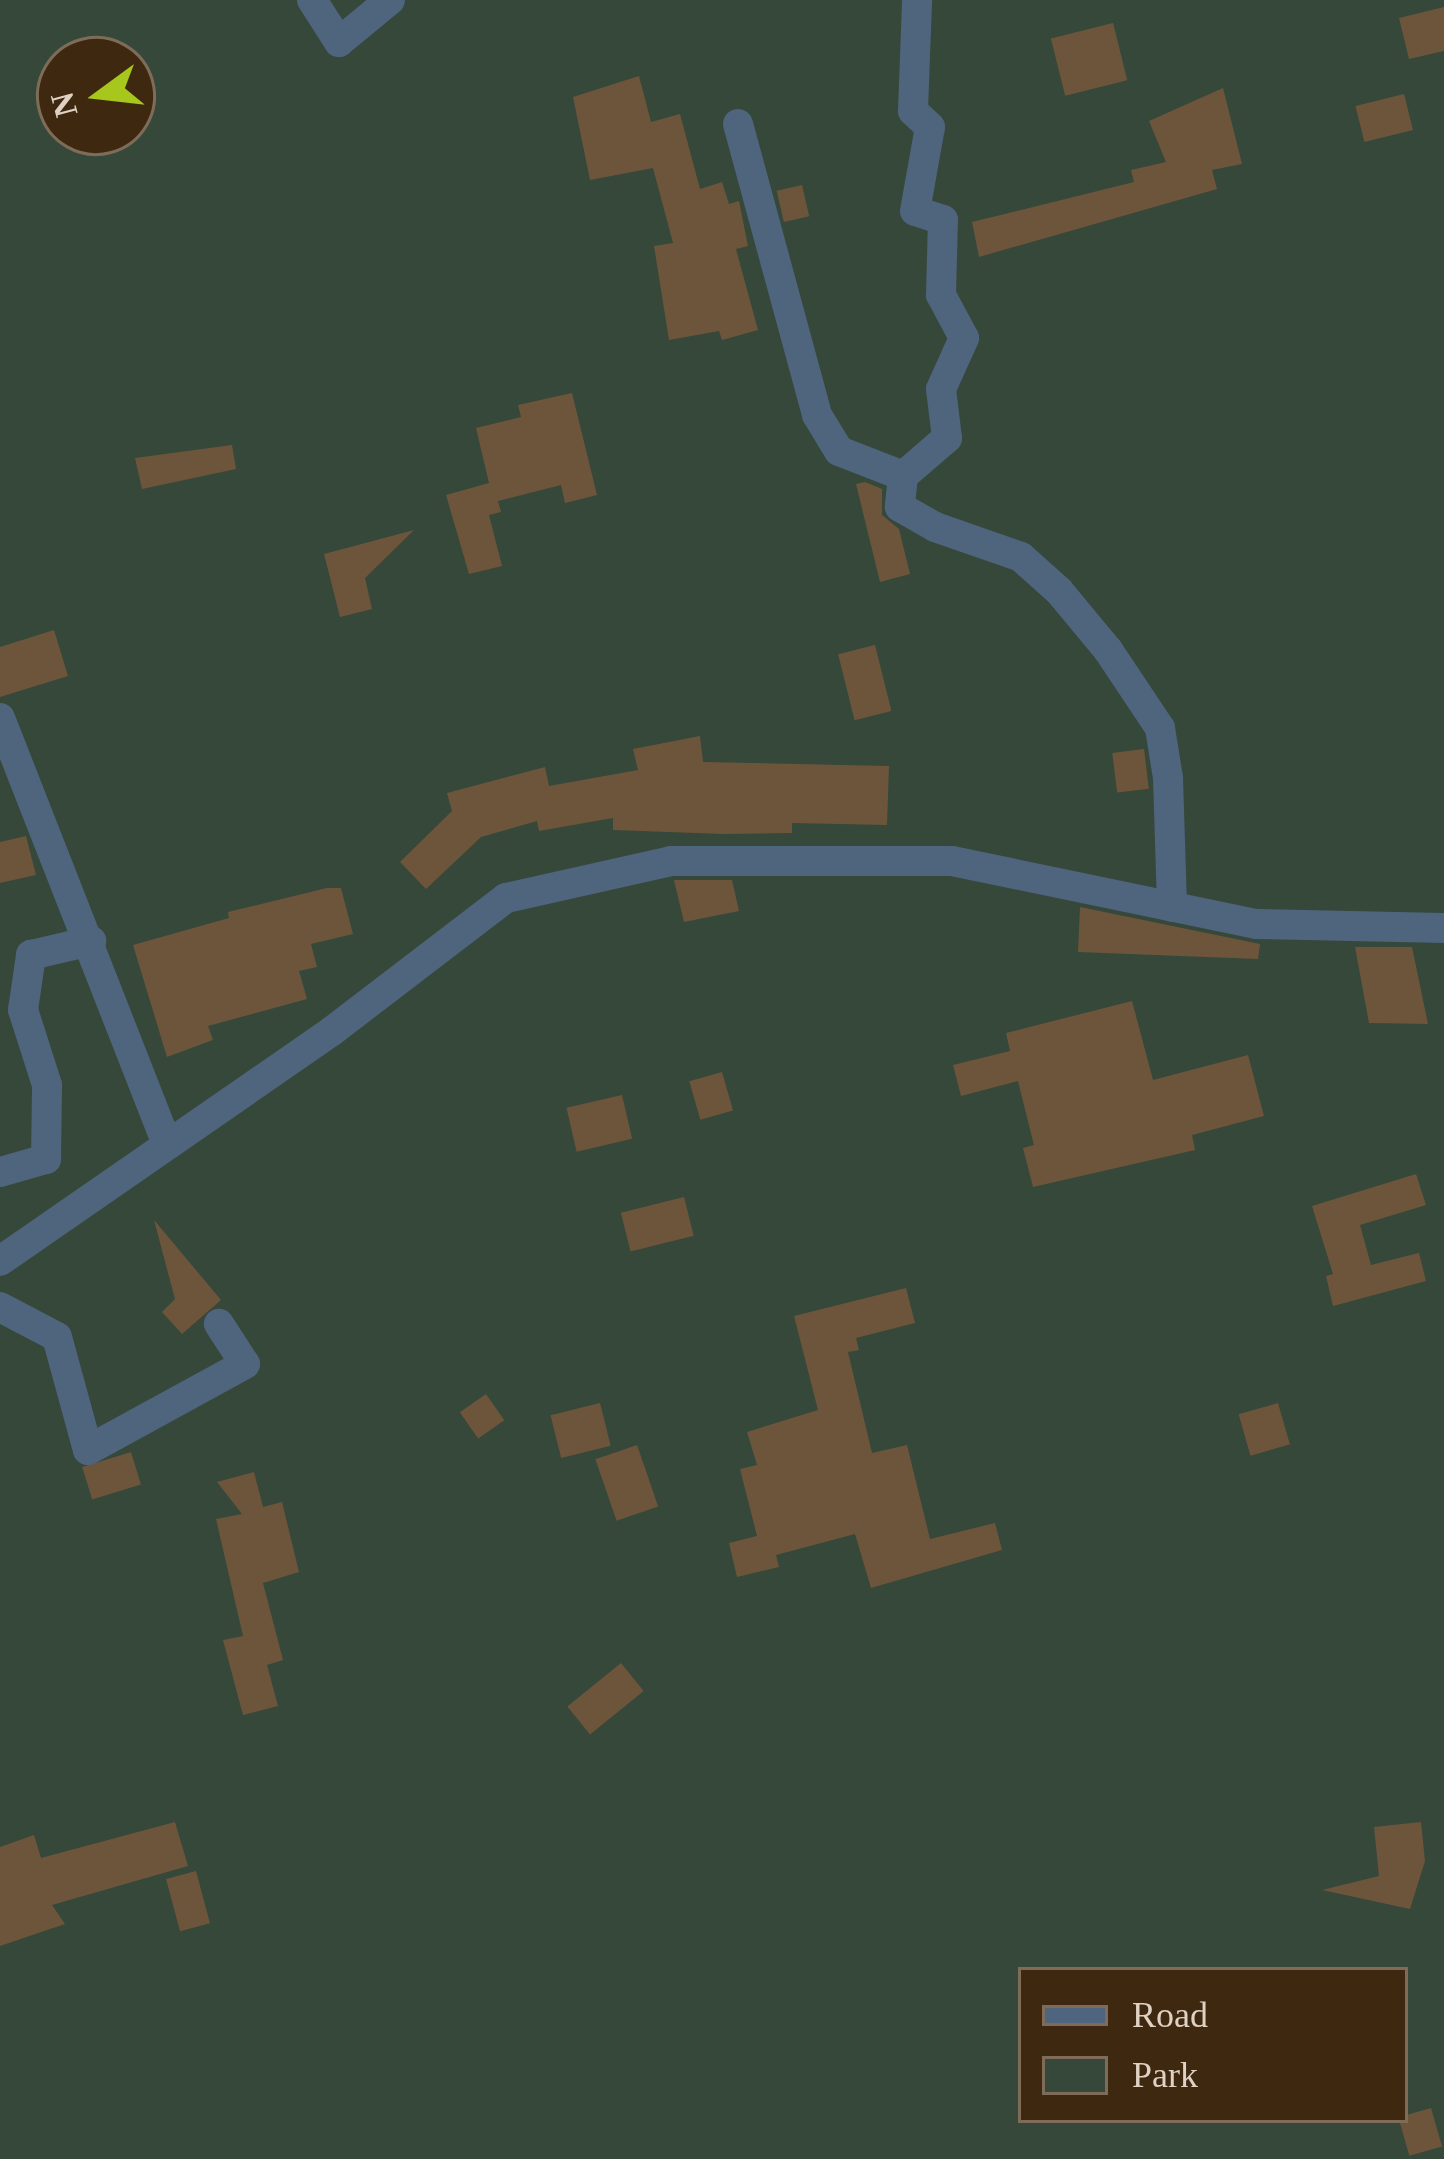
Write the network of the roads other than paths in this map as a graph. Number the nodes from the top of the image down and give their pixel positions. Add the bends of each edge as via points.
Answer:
1 (312, 0) edge
2 (390, 0) edge
3 (917, 0) edge
4 (738, 124) dead end
5 (903, 476) junction
6 (0, 718) edge
7 (1172, 907) junction
8 (1444, 928) edge
9 (91, 941) junction
10 (166, 1141) junction
11 (0, 1172) edge
12 (0, 1261) edge
13 (0, 1307) edge
14 (219, 1324) dead end

1 - 2 street via 339,42
3 - 5 street via 913,111 930,128 915,211 944,220 941,295 964,338 941,388 947,438
4 - 5 street via 817,415 839,451
5 - 7 street via 900,507 1021,557 1059,591 1160,728
6 - 9 street
7 - 8 street via 1256,924
7 - 10 street via 952,861 670,861 506,898 332,1030
9 - 10 street
9 - 11 street via 31,955 23,1010 47,1084 46,1160
10 - 12 street
13 - 14 street via 57,1337 88,1450 245,1364

